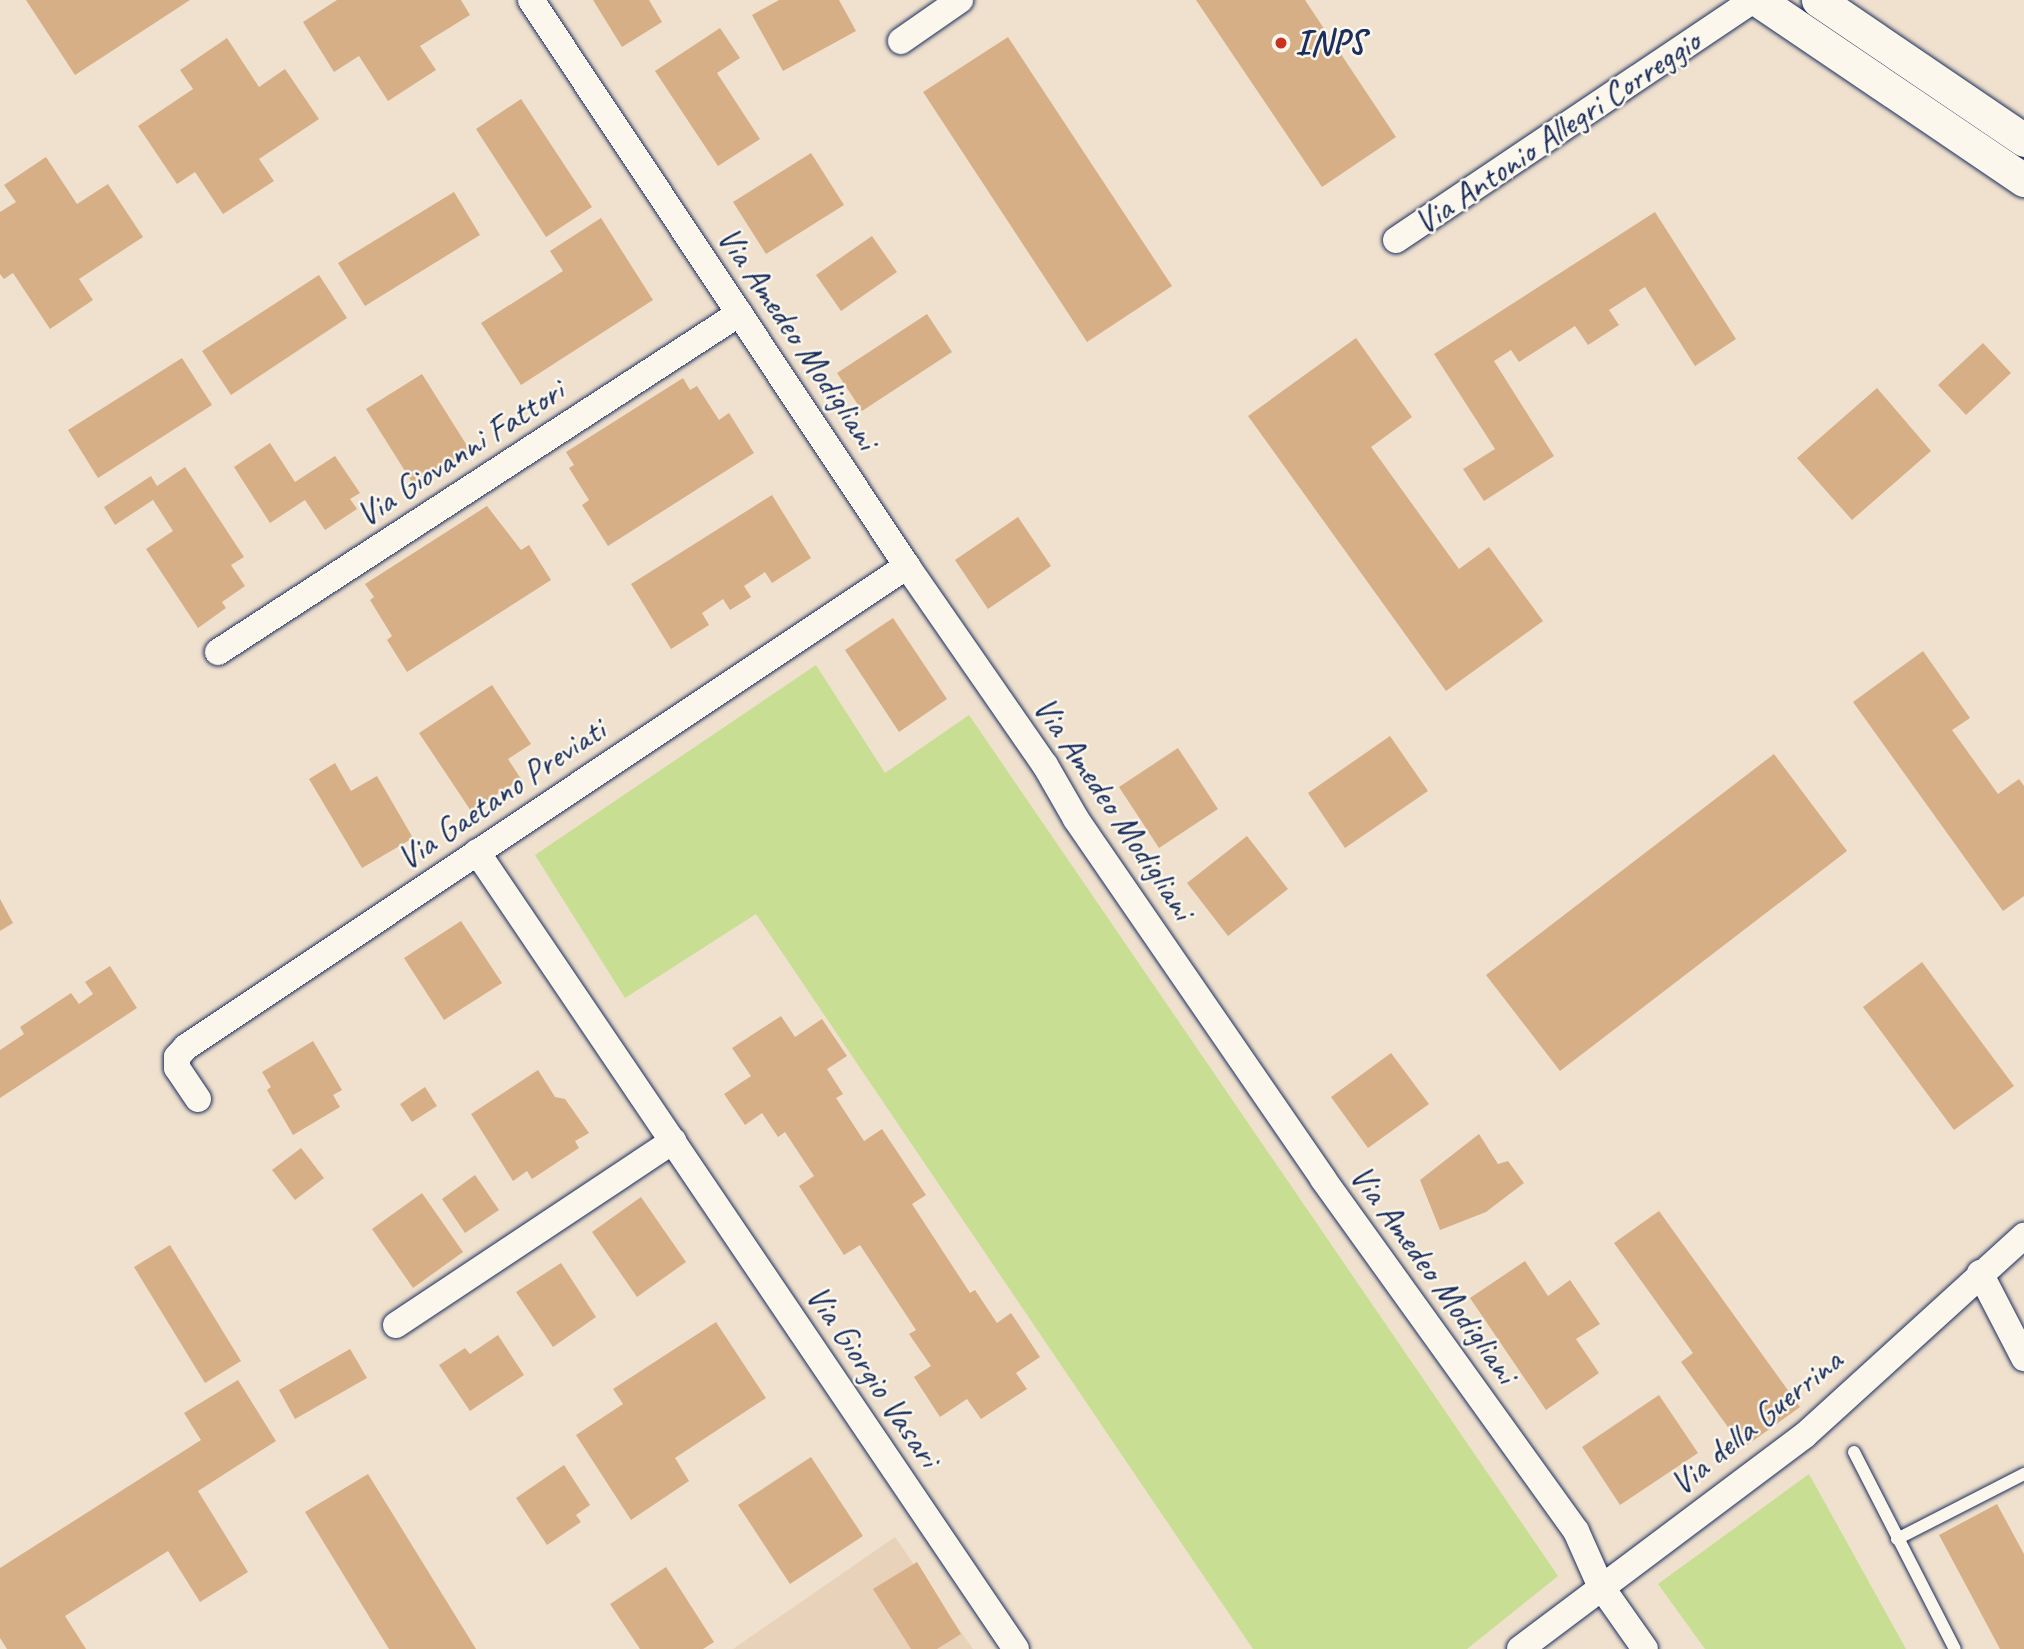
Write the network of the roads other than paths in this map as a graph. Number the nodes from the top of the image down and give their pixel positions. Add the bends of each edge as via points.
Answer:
1 (531, 0) edge
2 (960, 0) edge
3 (1753, 0) edge
4 (1758, 0) edge
5 (1818, 0) edge
6 (901, 41) dead end
7 (2024, 140) edge
8 (2024, 180) edge
9 (1396, 240) dead end
10 (740, 313) junction
11 (907, 566) junction
12 (218, 652) dead end
13 (477, 852) junction
14 (198, 1099) dead end
15 (673, 1141) junction
16 (2024, 1236) edge
17 (1980, 1273) junction
18 (396, 1325) dead end
19 (2024, 1358) edge
20 (1854, 1452) dead end
21 (2024, 1474) edge
22 (1897, 1539) junction
23 (1600, 1585) junction
24 (1016, 1649) edge
25 (1520, 1649) edge
26 (1645, 1649) edge
27 (1955, 1649) edge

1 - 10 street, Via Amedeo Modigliani
2 - 6 street
3 - 9 street, Via Antonio Allegri Correggio
4 - 8 street
5 - 7 street
10 - 11 street, Via Amedeo Modigliani
10 - 12 street, Via Giovanni Fattori
11 - 13 street, Via Gaetano Previati
11 - 23 street, Via Amedeo Modigliani via 1323,1179 1576,1531
13 - 14 street, Via Gaetano Previati via 186,1047 177,1057 177,1068
13 - 15 street, Via Giorgio Vasari
15 - 18 street
15 - 24 street, Via Giorgio Vasari
16 - 17 street, Via della Guerrina
17 - 19 street
17 - 23 street, Via della Guerrina via 1805,1434
20 - 22 lane
21 - 22 lane
22 - 27 lane
23 - 25 street, Via della Guerrina
23 - 26 street, Via Amedeo Modigliani

